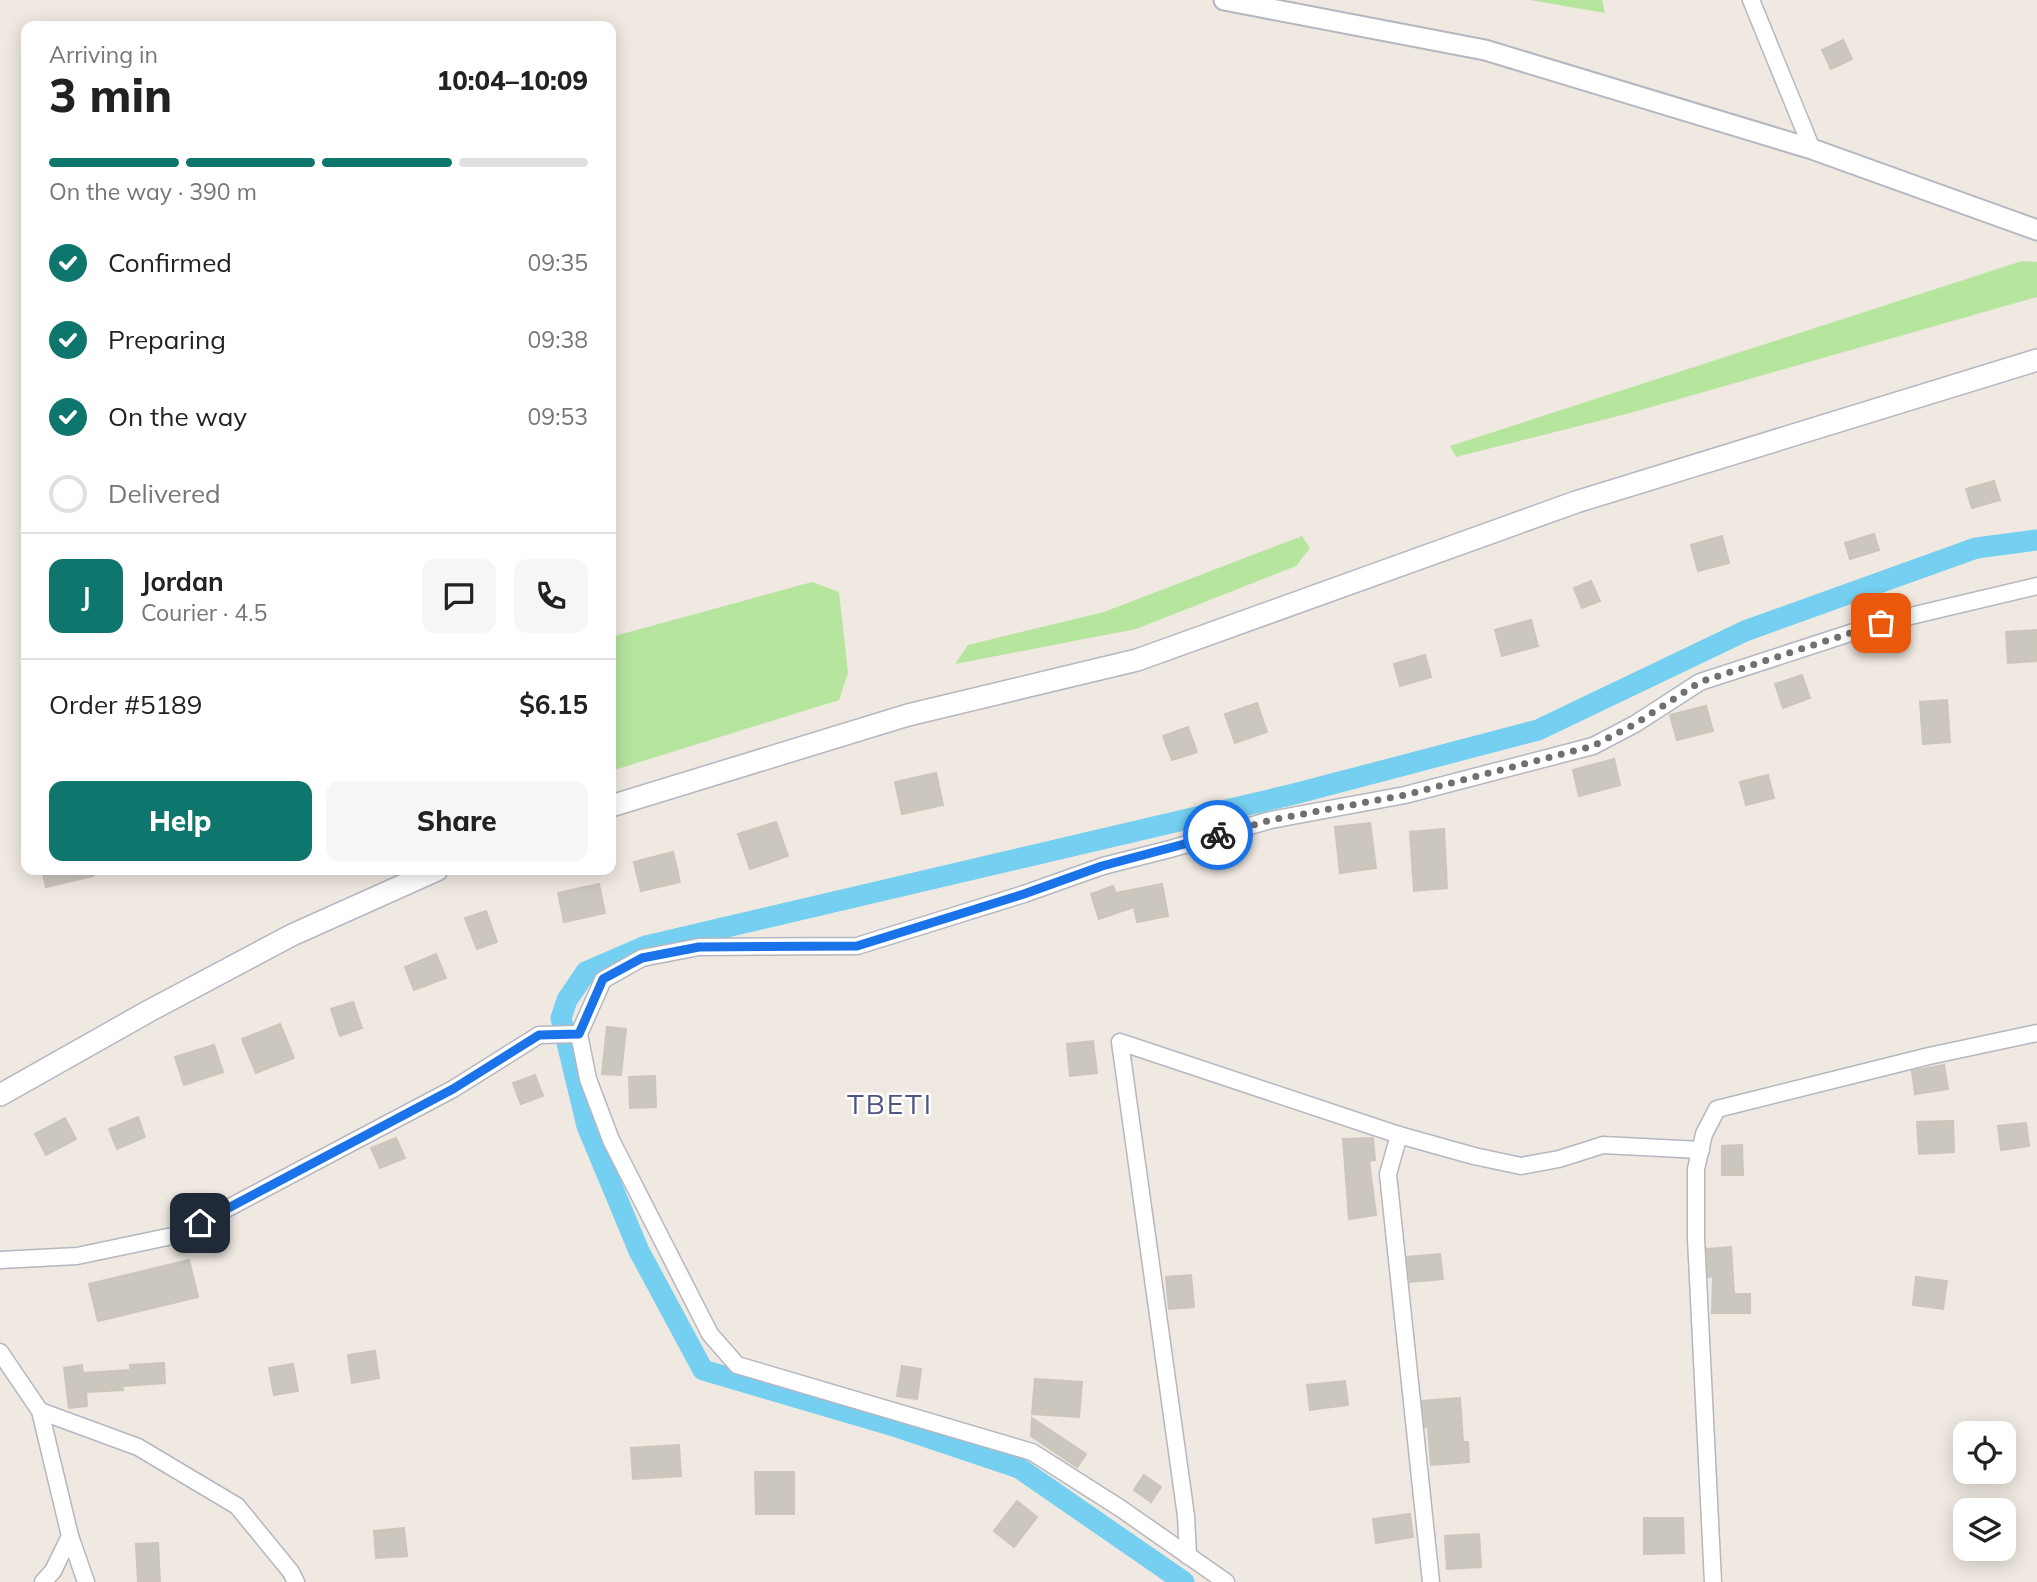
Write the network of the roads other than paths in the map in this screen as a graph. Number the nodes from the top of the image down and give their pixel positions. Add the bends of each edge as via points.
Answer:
1 (1224, 0) edge
2 (1751, 0) edge
3 (1812, 149) junction
4 (2037, 230) edge
5 (2037, 360) edge
6 (2037, 586) edge
7 (616, 804) edge
8 (427, 875) edge
9 (2037, 1033) edge
10 (579, 1034) junction
11 (0, 1095) edge
12 (1399, 1135) junction
13 (1700, 1150) junction
14 (0, 1260) edge
15 (0, 1352) edge
16 (40, 1411) junction
17 (70, 1536) junction
18 (1188, 1556) junction
19 (43, 1582) edge
20 (86, 1582) edge
21 (296, 1582) edge
22 (1226, 1582) edge
23 (1431, 1582) edge
24 (1713, 1582) edge

1 - 3 street via 1485,50
2 - 3 street
3 - 4 street
5 - 7 main road via 1576,502 1137,660 908,715
6 - 10 street via 1881,623 1700,682 1593,746 1405,795 1271,820 1102,866 857,946 699,947 642,958 603,979
8 - 11 main road via 292,935
9 - 13 street via 1717,1109
10 - 14 street via 539,1035 453,1089 177,1235 77,1256
10 - 18 street via 588,1079 611,1140 710,1334 737,1365 1032,1452
12 - 13 street via 1521,1166 1603,1145
12 - 18 street via 1120,1042
12 - 23 street via 1388,1174
13 - 24 street via 1696,1238
15 - 16 street
16 - 17 street
16 - 21 street via 138,1447 237,1506
17 - 19 street
17 - 20 street
18 - 22 street

